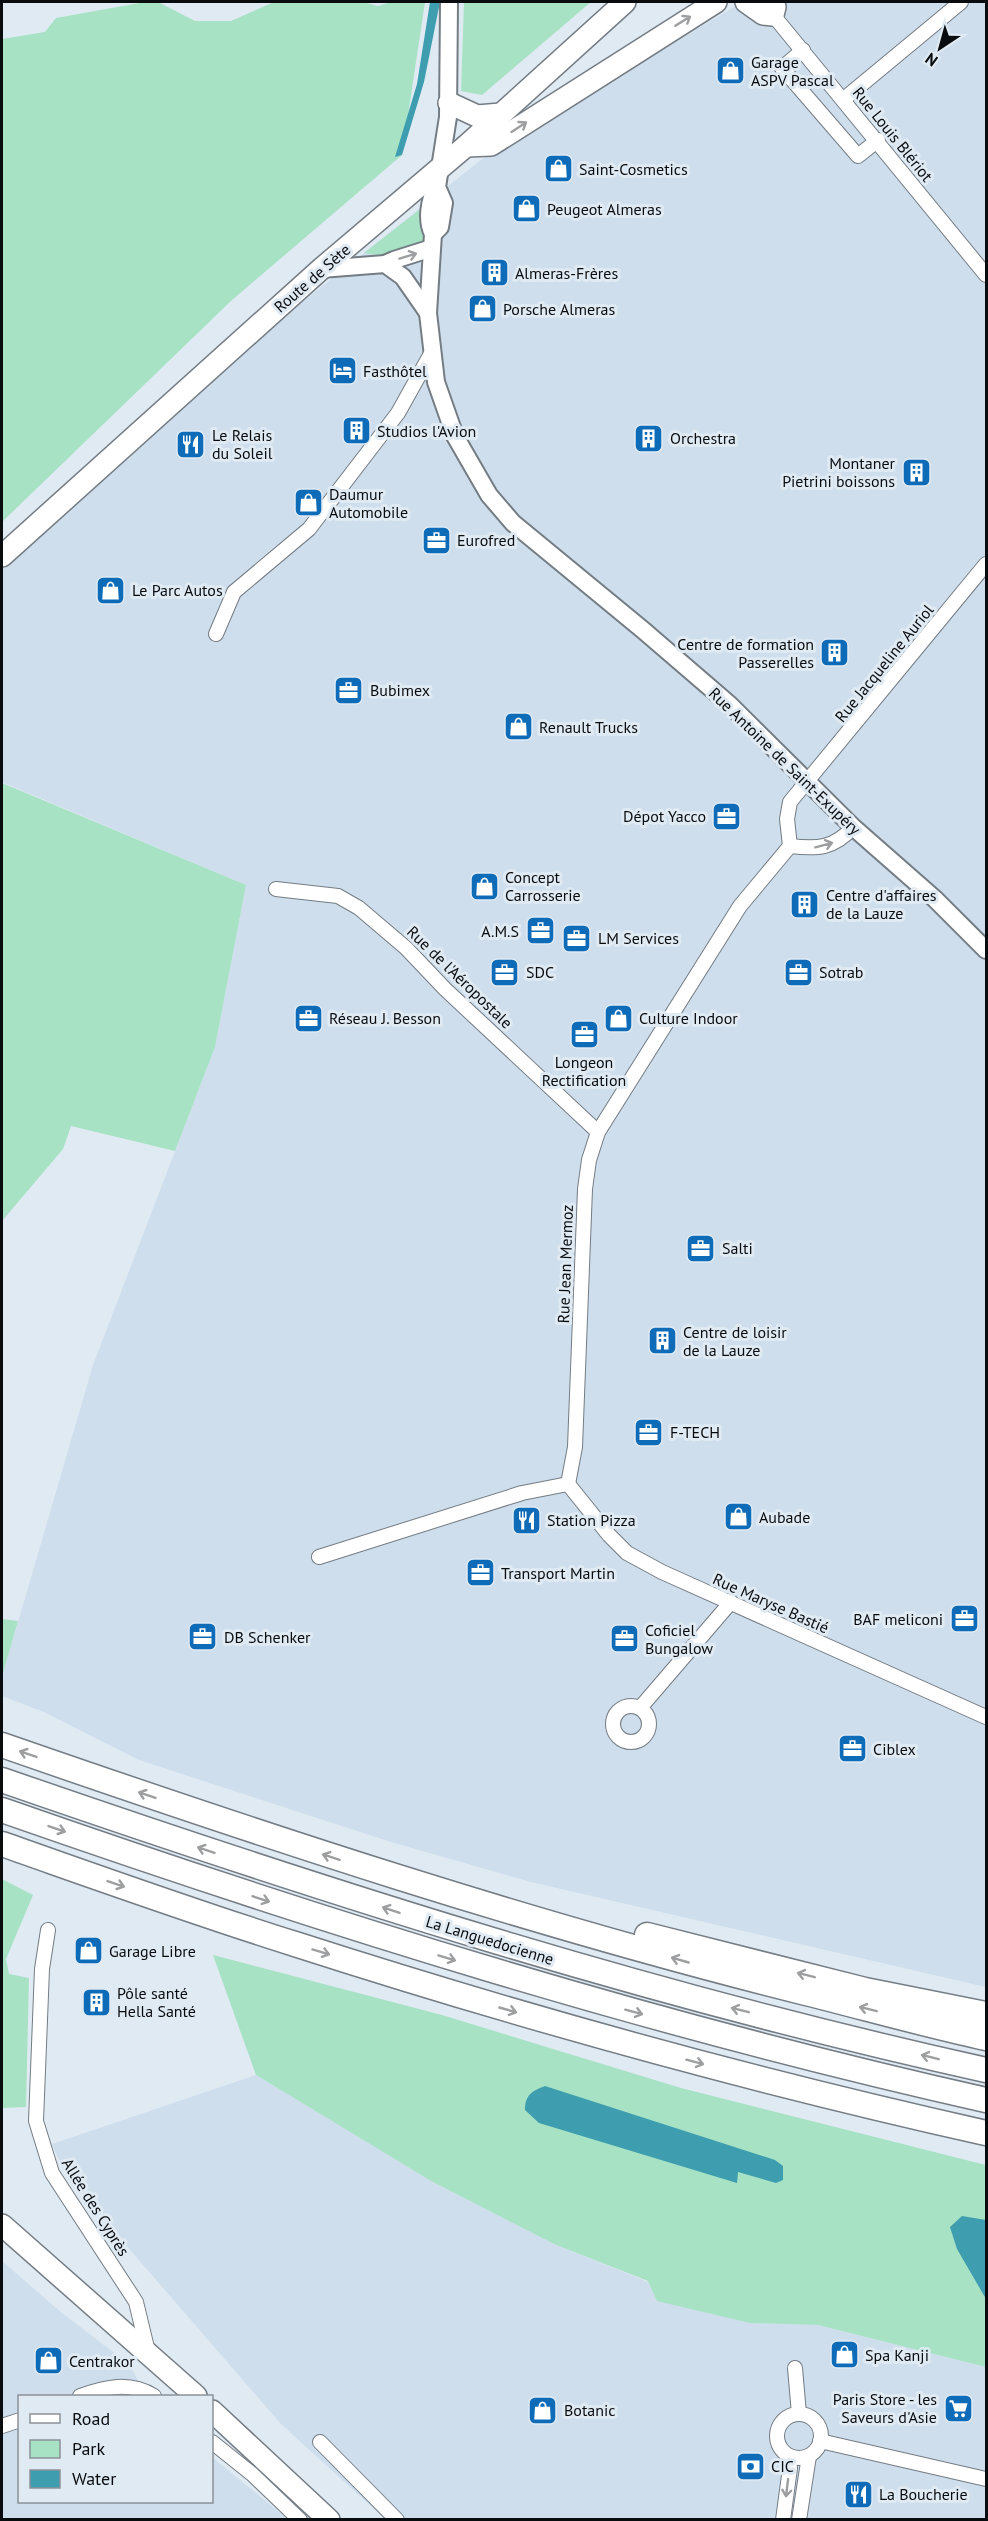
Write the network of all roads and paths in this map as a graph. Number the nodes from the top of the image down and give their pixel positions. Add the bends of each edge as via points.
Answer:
1 (449, 2) edge
2 (625, 2) edge
3 (716, 2) edge
4 (746, 2) edge
5 (961, 2) edge
6 (772, 8) edge
7 (803, 50) junction
8 (844, 99) junction
9 (448, 104) junction
10 (501, 114) junction
11 (878, 140) junction
12 (466, 146) junction
13 (438, 178) junction
14 (432, 241) junction
15 (385, 264) junction
16 (321, 269) junction
17 (987, 275) edge
18 (428, 313) junction
19 (432, 352) junction
20 (2, 556) edge
21 (987, 564) edge
22 (216, 634) dead end
23 (807, 783) junction
24 (853, 827) junction
25 (790, 846) junction
26 (276, 889) dead end
27 (987, 950) edge
28 (598, 1132) junction
29 (568, 1484) junction
30 (319, 1557) dead end
31 (731, 1602) junction
32 (640, 1708) dead end
33 (987, 1718) edge
34 (2, 1745) edge
35 (2, 1780) edge
36 (2, 1810) edge
37 (2, 1844) edge
38 (387, 1875) junction
39 (48, 1929) dead end
40 (987, 2014) edge
41 (987, 2038) edge
42 (987, 2070) edge
43 (740, 2074) junction
44 (987, 2100) edge
45 (987, 2133) edge
46 (987, 2148) edge
47 (2, 2225) edge
48 (148, 2352) junction
49 (795, 2368) dead end
50 (85, 2395) edge
51 (150, 2395) edge
52 (194, 2395) edge
53 (213, 2411) edge
54 (800, 2414) junction
55 (18, 2421) edge
56 (2, 2427) edge
57 (820, 2441) junction
58 (320, 2442) dead end
59 (213, 2443) edge
60 (788, 2456) junction
61 (809, 2456) junction
62 (987, 2480) edge
63 (300, 2520) edge
64 (329, 2520) edge
65 (397, 2520) edge
66 (783, 2520) edge
67 (799, 2520) edge

1 - 9 street, Rue Antoine de Saint-Exupéry
2 - 10 main road, Route de Sète
12 -> 3 main road via 491,145
4 - 6 main road via 763,14
5 - 8 street
6 - 7 street, Rue Louis Blériot
7 - 8 street, Rue Louis Blériot
7 - 11 street via 782,68 858,156
8 - 11 street, Rue Louis Blériot
9 - 10 main road via 477,116
9 - 13 street, Rue Antoine de Saint-Exupéry
10 - 12 main road, Route de Sète
11 - 17 street, Rue Louis Blériot
12 - 13 main road, Route de Sète
13 - 14 street, Rue Antoine de Saint-Exupéry via 431,196
13 - 16 main road, Route de Sète
15 -> 14 street
14 - 18 street, Rue Antoine de Saint-Exupéry
15 - 16 street
15 - 18 street via 403,277
16 - 20 main road, Route de Sète
18 - 19 street, Rue Antoine de Saint-Exupéry
19 - 22 street via 398,413 309,529 234,592
19 - 23 street, Rue Antoine de Saint-Exupéry via 436,382 455,436 489,495 513,524 729,704
21 - 23 street, Rue Jacqueline Auriol
23 - 24 street, Rue Antoine de Saint-Exupéry
23 - 25 street via 790,802
25 -> 24 street via 828,846
24 - 27 street, Rue Antoine de Saint-Exupéry
25 - 28 street, Rue Jean Mermoz via 740,906
26 - 28 street, Rue de l'Aéropostale via 338,896 359,908
28 - 29 street, Rue Jean Mermoz via 585,1189 575,1446
29 - 30 street via 522,1493
29 - 31 street, Rue Maryse Bastié via 627,1552
31 - 32 street
31 - 33 street, Rue Maryse Bastié
38 -> 34 highway
42 -> 35 highway, La Languedocienne via 718,2005 505,1945 206,1851
36 -> 44 highway, La Languedocienne via 284,1906 489,1970 714,2034
37 -> 43 highway via 358,1964
40 -> 38 highway via 865,1990
41 -> 38 highway via 713,1970
39 - 48 street, Allée des Cyprès via 42,1969 36,2121 52,2173 136,2302
43 - 45 highway
43 - 46 highway via 868,2116
47 - 48 main road
48 - 52 main road
49 - 54 street
50 - 51 street via 117,2386 134,2387
53 - 64 main road
54 - 57 street via 818,2426
54 - 60 street via 785,2419 777,2431 778,2445
55 - 56 street
57 - 61 street
57 - 62 street
58 - 65 street
59 - 63 street
60 - 61 street
60 -> 66 street via 790,2469
61 - 67 street

